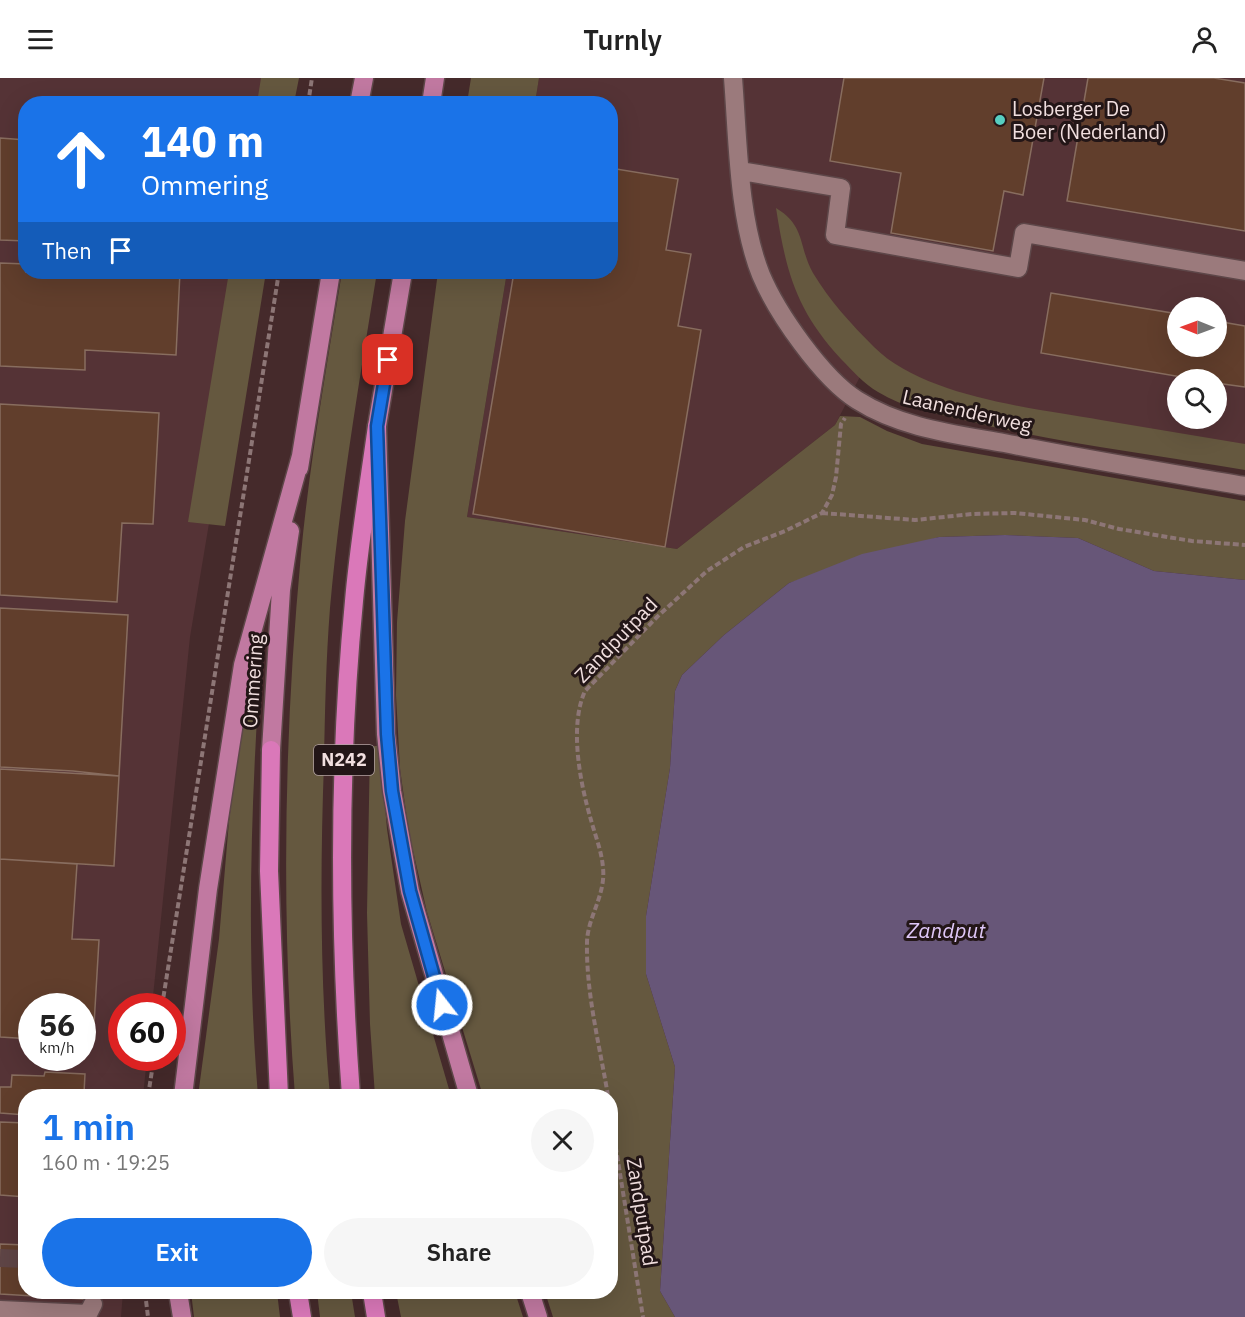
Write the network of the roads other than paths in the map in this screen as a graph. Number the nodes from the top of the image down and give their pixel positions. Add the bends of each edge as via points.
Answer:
1 (364, 78) edge
2 (435, 78) edge
3 (733, 78) edge
4 (361, 96) edge
5 (432, 96) edge
6 (741, 171) junction
7 (1245, 271) edge
8 (331, 279) edge
9 (402, 279) edge
10 (377, 426) junction
11 (301, 456) junction
12 (1245, 486) edge
13 (271, 750) joint
14 (184, 1089) edge
15 (279, 1089) edge
16 (351, 1089) edge
17 (467, 1089) edge
18 (179, 1299) edge
19 (299, 1299) edge
20 (373, 1299) edge
21 (532, 1299) edge
22 (93, 1304) dead end
23 (0, 1310) edge
24 (75, 1316) edge
25 (182, 1317) edge
26 (302, 1317) edge
27 (376, 1317) edge
28 (538, 1317) edge

1 - 4 main road
2 - 5 main road
3 - 6 street, Laanenderweg
6 - 7 street via 841,188 835,235 1018,268 1024,233
6 - 12 street, Laanenderweg via 750,237 761,275 779,309 839,386 874,410 923,428
8 - 11 main road, Ommering
9 - 10 main road, N242
10 - 16 highway, N242 via 354,601 344,770 343,946
10 - 17 main road, N242 via 392,791 410,891
11 - 13 main road, Ommering via 281,590
11 - 14 main road via 243,664 208,889
13 - 15 highway, Ommering via 269,871
18 - 25 main road
19 - 26 highway
20 - 27 highway
21 - 28 main road
22 - 24 street via 88,1314
23 - 24 street

